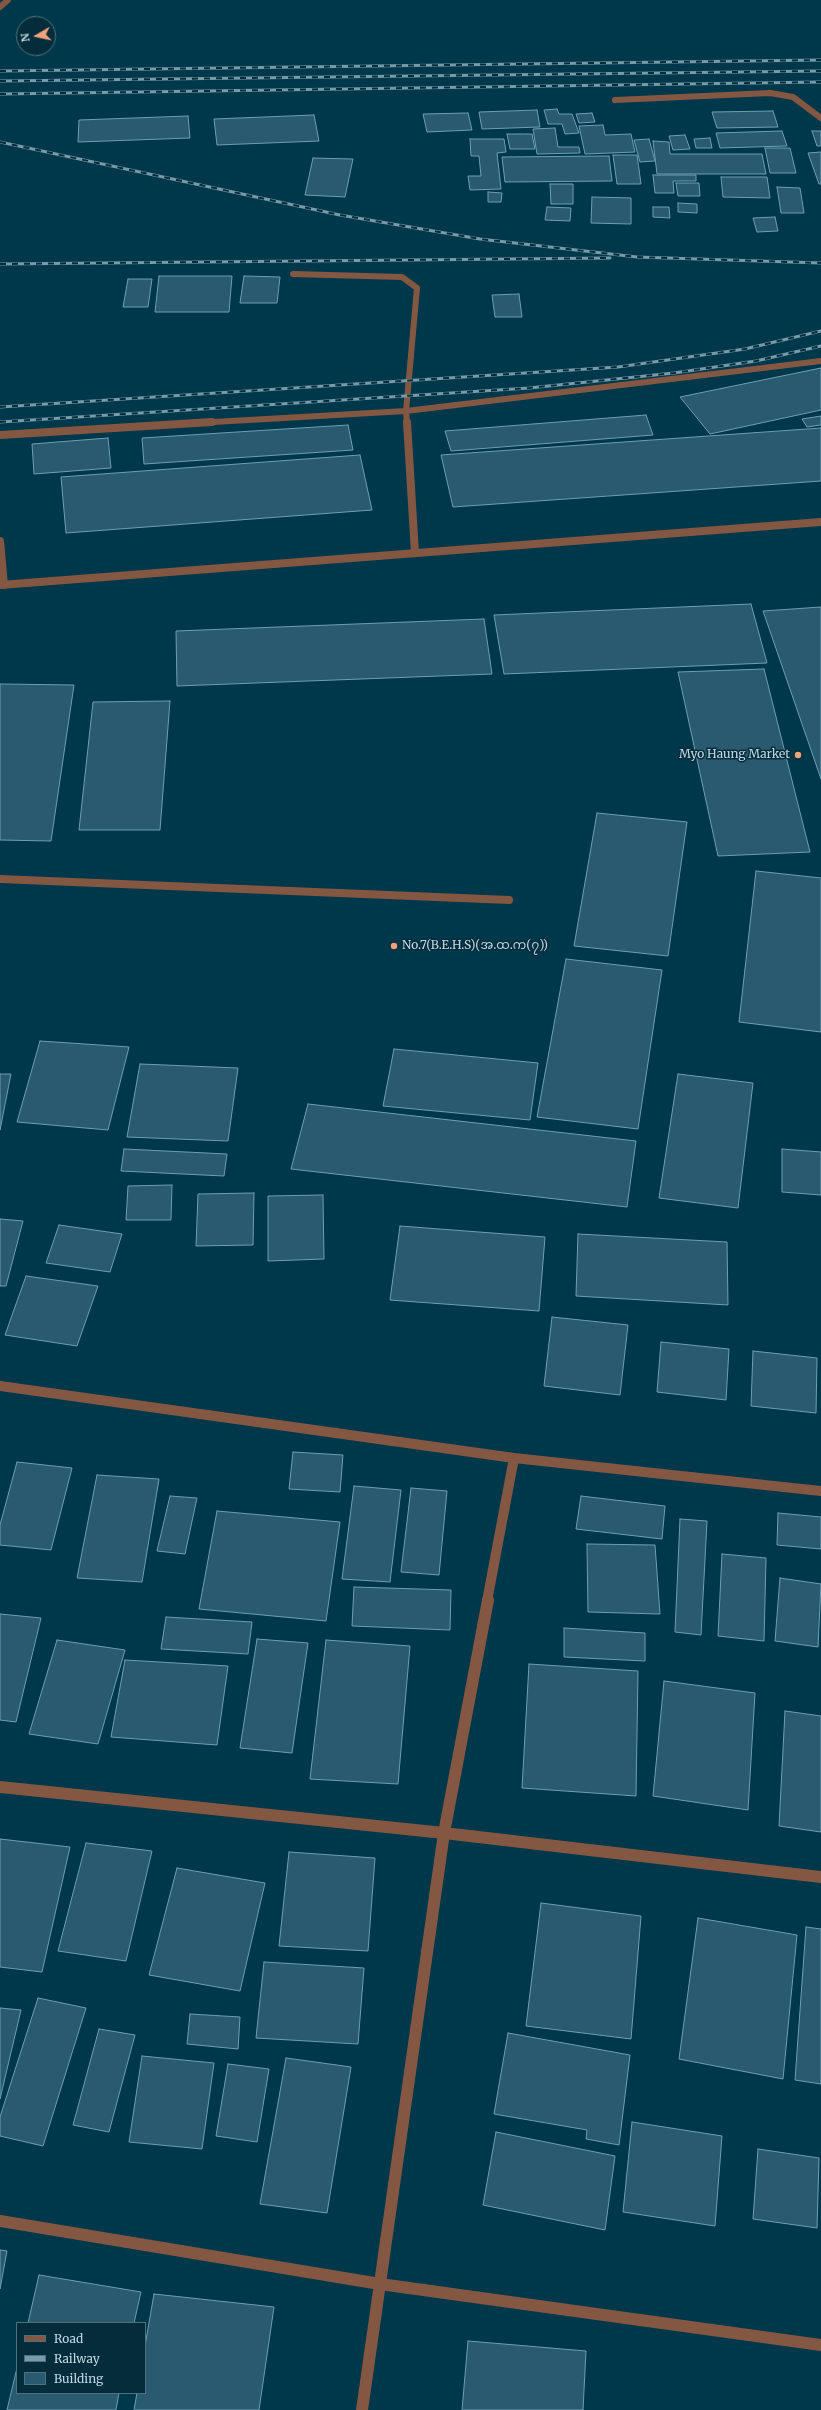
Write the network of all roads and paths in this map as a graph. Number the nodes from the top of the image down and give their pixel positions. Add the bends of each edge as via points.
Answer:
1 (8, 0) edge
2 (0, 7) edge
3 (615, 100) dead end
4 (821, 118) edge
5 (294, 274) dead end
6 (821, 361) edge
7 (406, 410) junction
8 (0, 435) edge
9 (821, 522) edge
10 (0, 541) edge
11 (415, 553) junction
12 (2, 585) edge
13 (0, 878) edge
14 (509, 900) dead end
15 (0, 1386) edge
16 (514, 1458) junction
17 (821, 1491) edge
18 (0, 1786) edge
19 (444, 1833) junction
20 (821, 1877) edge
21 (0, 2221) edge
22 (380, 2284) junction
23 (821, 2345) edge
24 (362, 2410) edge

1 - 2 street
3 - 4 street via 770,93 793,97
5 - 7 street via 402,277 417,288
6 - 7 street
7 - 8 street
7 - 11 street
9 - 11 street
10 - 12 street
11 - 12 street
13 - 14 street
15 - 16 street
16 - 17 street
16 - 19 street
18 - 19 street
19 - 20 street
19 - 22 street
21 - 22 street
22 - 23 street
22 - 24 street

